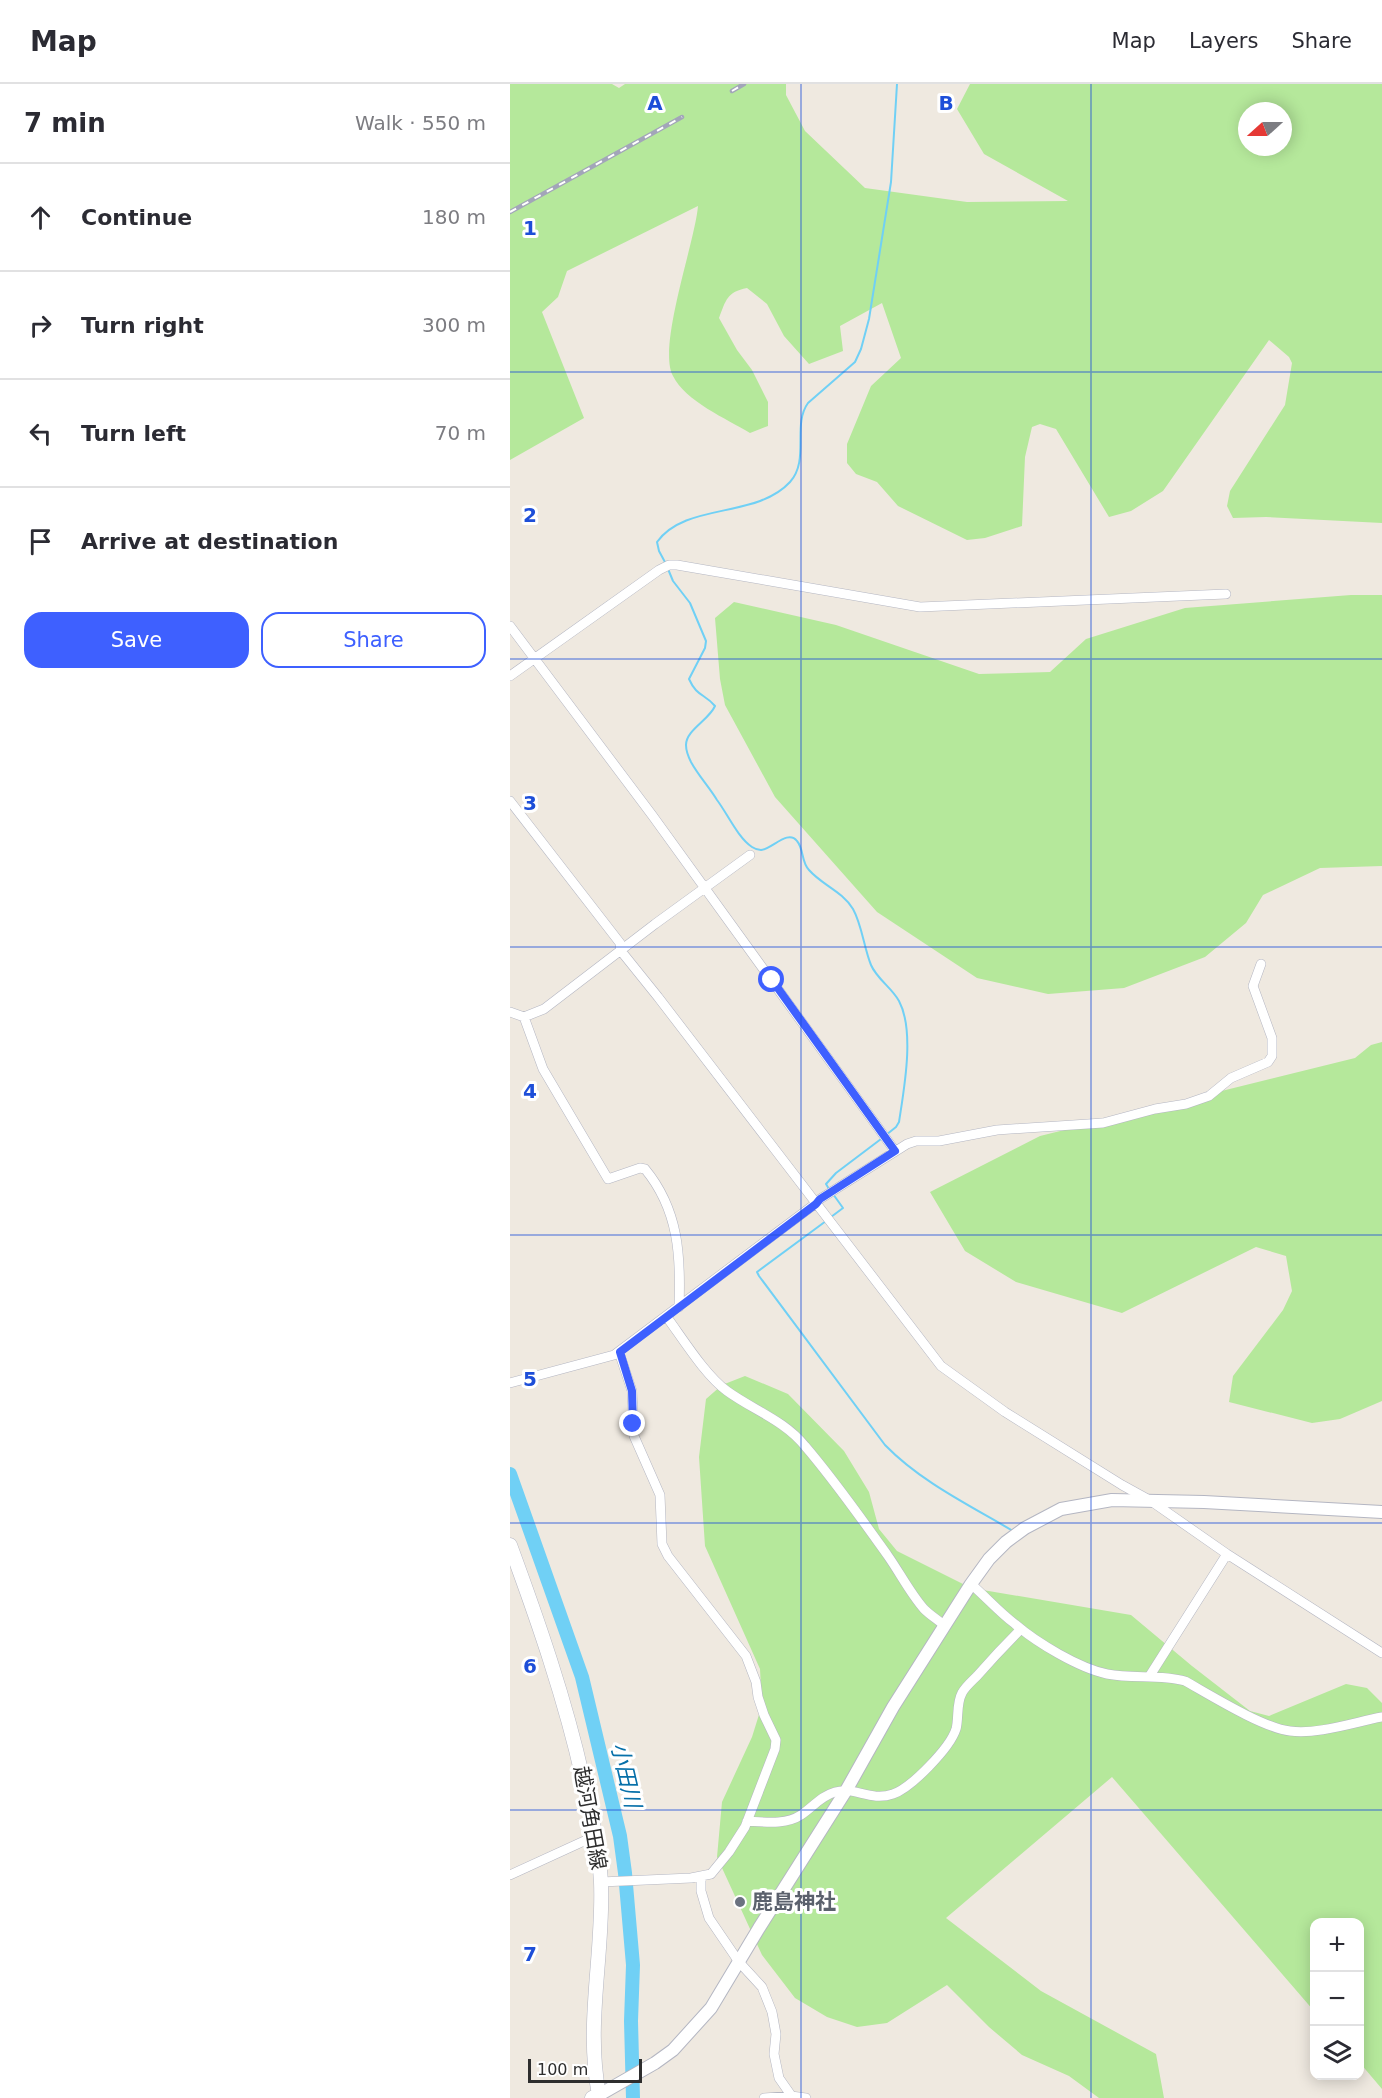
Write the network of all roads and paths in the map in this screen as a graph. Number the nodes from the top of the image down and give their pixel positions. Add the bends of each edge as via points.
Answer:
1 (1226, 594) dead end
2 (510, 626) edge
3 (535, 659) junction
4 (510, 676) edge
5 (510, 801) edge
6 (750, 855) dead end
7 (704, 888) junction
8 (621, 951) junction
9 (1261, 964) dead end
10 (510, 1012) edge
11 (524, 1017) junction
12 (895, 1151) junction
13 (816, 1204) junction
14 (679, 1307) junction
15 (666, 1316) junction
16 (620, 1352) junction
17 (510, 1383) edge
18 (1151, 1501) junction
19 (1382, 1512) edge
20 (510, 1545) edge
21 (1227, 1554) junction
22 (971, 1584) junction
23 (945, 1626) junction
24 (1021, 1629) junction
25 (1382, 1653) edge
26 (1149, 1677) junction
27 (1382, 1717) edge
28 (847, 1789) junction
29 (747, 1821) junction
30 (595, 1836) junction
31 (510, 1875) edge
32 (701, 1877) junction
33 (601, 1882) junction
34 (739, 1962) junction
35 (596, 2097) edge
36 (792, 2097) edge
37 (764, 2098) edge
38 (806, 2098) edge

1 - 3 street via 920,607 669,565
2 - 3 street
3 - 4 street
3 - 7 street
5 - 8 street via 620,943
6 - 7 street
7 - 8 street
7 - 12 street
8 - 11 street via 544,1009
8 - 13 street
9 - 12 street via 1254,986 1272,1038 1272,1056 1209,1096 1103,1123 977,1132 939,1141 916,1141
10 - 11 street
11 - 14 street via 543,1069 608,1179 640,1168 651,1176 677,1234
12 - 13 street
13 - 14 street
13 - 18 street via 941,1366 1042,1435
14 - 15 street
15 - 16 street
15 - 23 street via 715,1380 804,1444 915,1598
16 - 17 street
16 - 29 street via 632,1391 634,1436 660,1495 662,1544 746,1656 776,1740
18 - 19 street
18 - 21 street
18 - 22 street via 1112,1500 1061,1509 1006,1542
20 - 30 main road, 越河角田線 via 554,1671 589,1798
21 - 25 street
21 - 26 street
22 - 23 street
22 - 24 street
23 - 28 street via 892,1707
24 - 26 street via 1072,1661 1097,1671
24 - 28 street via 962,1693 951,1740 911,1784 884,1797
26 - 27 street via 1185,1681 1288,1731 1307,1732
28 - 29 street via 829,1793 789,1820
28 - 34 street
29 - 32 street via 723,1860 711,1874
30 - 31 street
30 - 33 main road, 越河角田線
32 - 33 street
32 - 34 street via 709,1918
33 - 35 main road, 越河角田線 via 593,2047
34 - 35 street via 705,2016 673,2050
34 - 36 street via 762,1987 772,2012 779,2078
36 - 37 street
36 - 38 street

